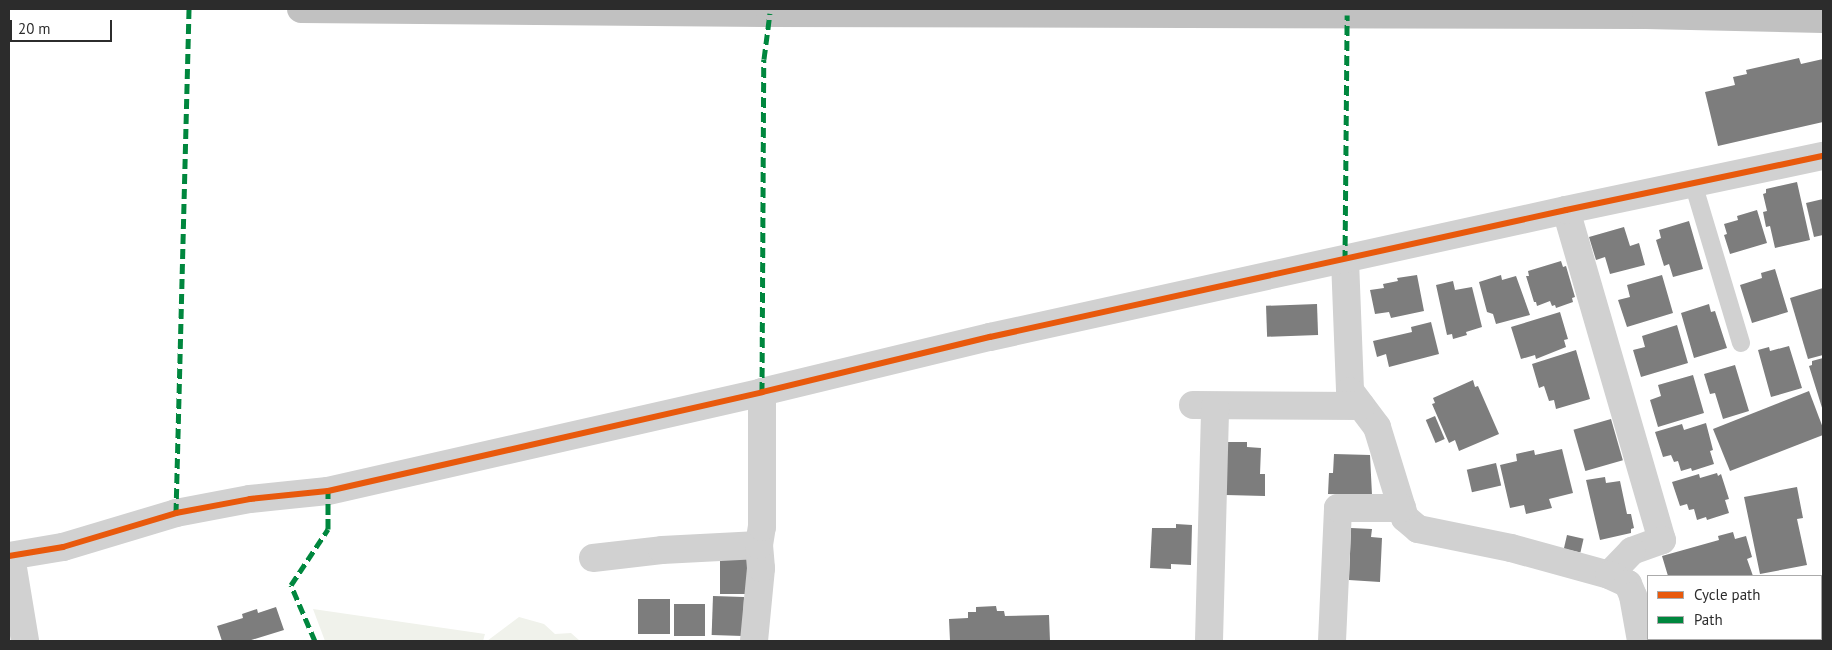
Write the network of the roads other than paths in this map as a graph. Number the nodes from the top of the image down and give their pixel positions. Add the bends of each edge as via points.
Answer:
1 (301, 9) edge
2 (1823, 19) edge
3 (1823, 156) edge
4 (1693, 183) junction
5 (1566, 210) junction
6 (1345, 260) junction
7 (1741, 343) dead end
8 (762, 392) junction
9 (1361, 406) junction
10 (1402, 508) junction
11 (759, 545) junction
12 (10, 556) edge
13 (593, 558) dead end
14 (1609, 574) junction
15 (25, 641) edge
16 (754, 641) edge
17 (1209, 641) edge
18 (1332, 641) edge
19 (1641, 641) edge

1 - 2 highway via 1646,15
3 - 4 street
4 - 5 street
4 - 7 lane
5 - 6 street
5 - 14 street via 1662,540 1632,551
6 - 8 street via 990,337
6 - 9 street via 1350,391
8 - 11 street via 762,527
8 - 12 street via 328,491 250,499 176,513 63,547
9 - 10 street via 1376,427
9 - 17 street via 1204,406
10 - 14 street via 1405,518 1418,529 1511,548
10 - 18 street via 1338,508
11 - 13 street via 662,550
11 - 16 street via 761,568
12 - 15 street
14 - 19 street via 1628,584

